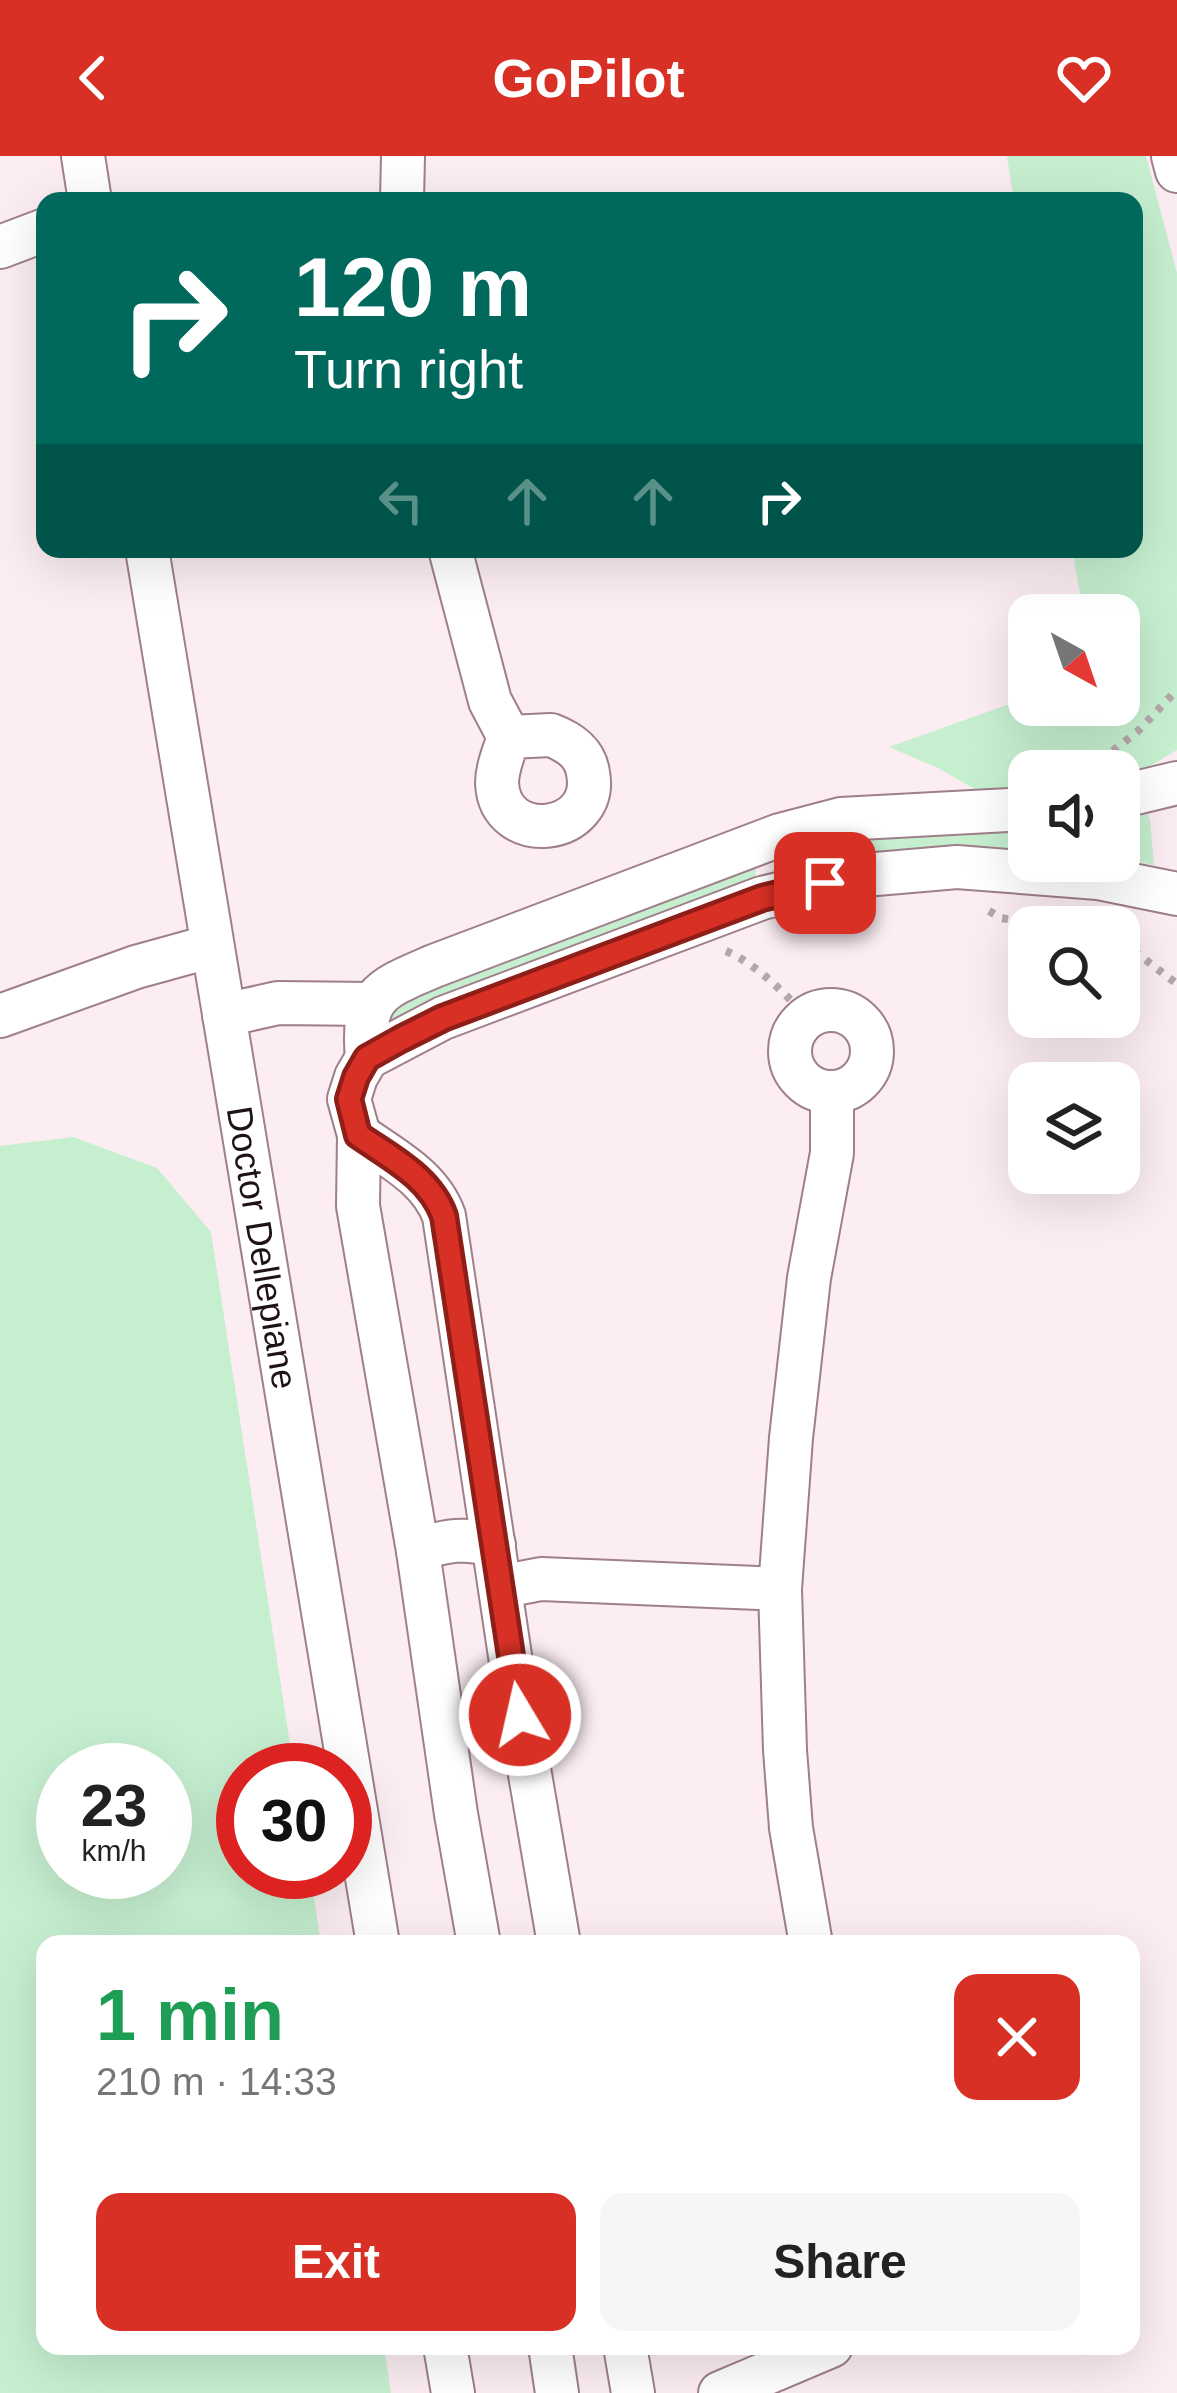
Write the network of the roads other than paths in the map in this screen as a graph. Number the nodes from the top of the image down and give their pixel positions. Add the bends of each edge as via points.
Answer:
1 (82, 156) edge
2 (403, 156) edge
3 (1173, 156) edge
4 (1177, 171) edge
5 (88, 192) edge
6 (402, 192) edge
7 (36, 234) edge
8 (0, 248) edge
9 (148, 558) edge
10 (452, 558) edge
11 (508, 737) dead end
12 (1140, 781) edge
13 (1177, 783) edge
14 (1008, 810) edge
15 (780, 835) junction
16 (797, 889) junction
17 (1177, 894) edge
18 (212, 946) junction
19 (371, 1004) junction
20 (224, 1015) junction
21 (0, 1016) edge
22 (367, 1058) junction
23 (832, 1092) junction
24 (358, 1135) junction
25 (418, 1551) junction
26 (499, 1578) junction
27 (780, 1589) junction
28 (427, 1614) junction
29 (377, 1935) edge
30 (477, 1935) edge
31 (558, 1935) edge
32 (809, 1935) edge
33 (447, 2355) edge
34 (551, 2355) edge
35 (627, 2355) edge
36 (810, 2355) edge
37 (453, 2393) edge
38 (557, 2393) edge
39 (633, 2393) edge
40 (720, 2393) edge

1 - 5 street
2 - 6 street
3 - 4 street
7 - 8 street
9 - 18 street, Doctor Dellepiane
10 - 11 street via 490,700
12 - 13 street
14 - 15 street via 841,819
15 - 16 street
15 - 19 street via 434,966 393,983
16 - 17 street via 957,868 1098,878
16 - 22 street via 443,1018
18 - 20 street, Doctor Dellepiane
18 - 21 street
19 - 20 street via 278,1003
19 - 22 street
20 - 29 street, Doctor Dellepiane
22 - 24 street via 349,1099
23 - 23 street via 798,1076 790,1051 798,1027 820,1012 859,1021 872,1046 867,1072
23 - 27 street via 832,1153 809,1278
24 - 25 street via 358,1205
24 - 26 street via 425,1183 444,1216
25 - 26 street via 460,1540
25 - 28 street
26 - 27 street
26 - 28 street via 464,1616
26 - 31 street
27 - 32 street via 784,1750
28 - 30 street
33 - 37 street
34 - 38 street
35 - 39 street
36 - 40 street

